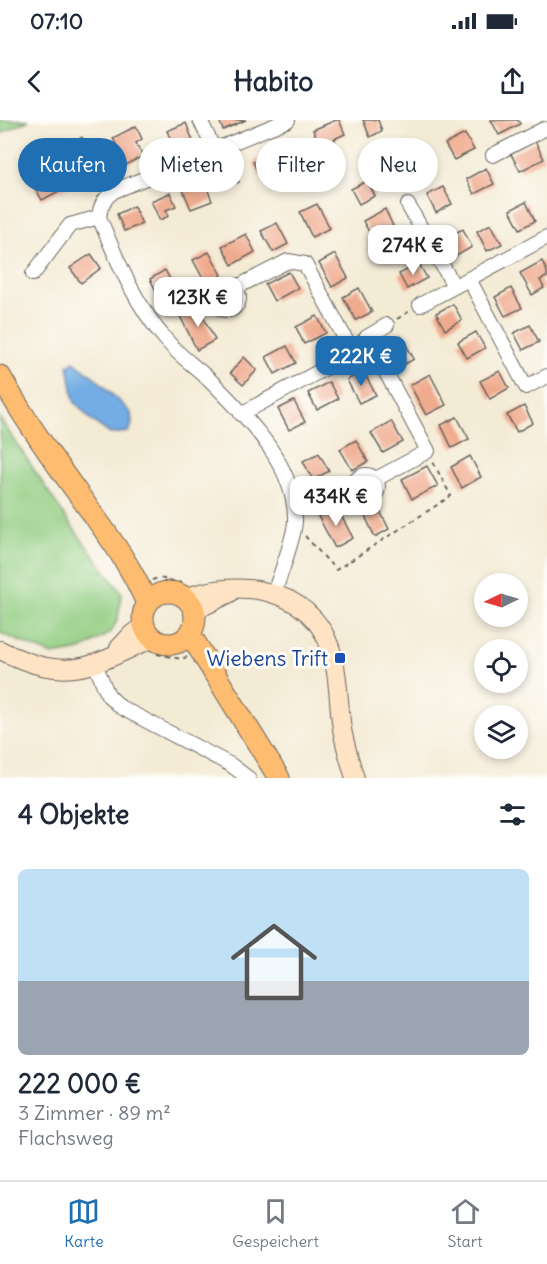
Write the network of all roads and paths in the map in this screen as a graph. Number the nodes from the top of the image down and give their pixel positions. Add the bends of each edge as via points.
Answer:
1 (200, 120) edge
2 (288, 120) edge
3 (543, 128) edge
4 (85, 136) dead end
5 (81, 138) edge
6 (209, 138) edge
7 (244, 139) edge
8 (493, 155) dead end
9 (139, 181) edge
10 (408, 205) dead end
11 (99, 217) junction
12 (547, 237) edge
13 (33, 273) dead end
14 (469, 279) junction
15 (454, 286) junction
16 (235, 288) dead end
17 (420, 305) joint
18 (387, 324) joint
19 (367, 337) junction
20 (354, 353) junction
21 (0, 376) edge
22 (547, 376) edge
23 (241, 414) junction
24 (428, 451) junction
25 (376, 479) dead end
26 (295, 525) junction
27 (274, 593) junction
28 (190, 604) junction
29 (152, 615) junction
30 (184, 638) junction
31 (0, 650) edge
32 (103, 660) junction
33 (248, 778) edge
34 (279, 778) edge
35 (355, 778) edge

1 - 6 street
2 - 7 street
3 - 8 street
4 - 5 path
9 - 11 street via 114,191 100,206
10 - 15 street
11 - 13 street via 70,225
11 - 23 street via 130,286 154,325
12 - 14 street
14 - 15 street
14 - 22 street via 526,387
15 - 17 street
16 - 20 street via 288,261 305,264
17 - 18 path
18 - 19 street
19 - 20 street
19 - 24 street
20 - 23 street
21 - 29 main road via 120,552
23 - 26 street via 275,457 288,483
24 - 25 street
24 - 26 path via 451,496 336,570
26 - 27 street
27 - 28 main road via 222,588 201,592
27 - 35 main road via 296,604 327,639 342,731
28 - 29 main road via 178,594
28 - 30 main road via 195,619
29 - 30 main road via 170,645
29 - 32 main road
30 - 34 main road
31 - 32 main road via 59,670
32 - 33 street via 108,695 120,707 231,765

